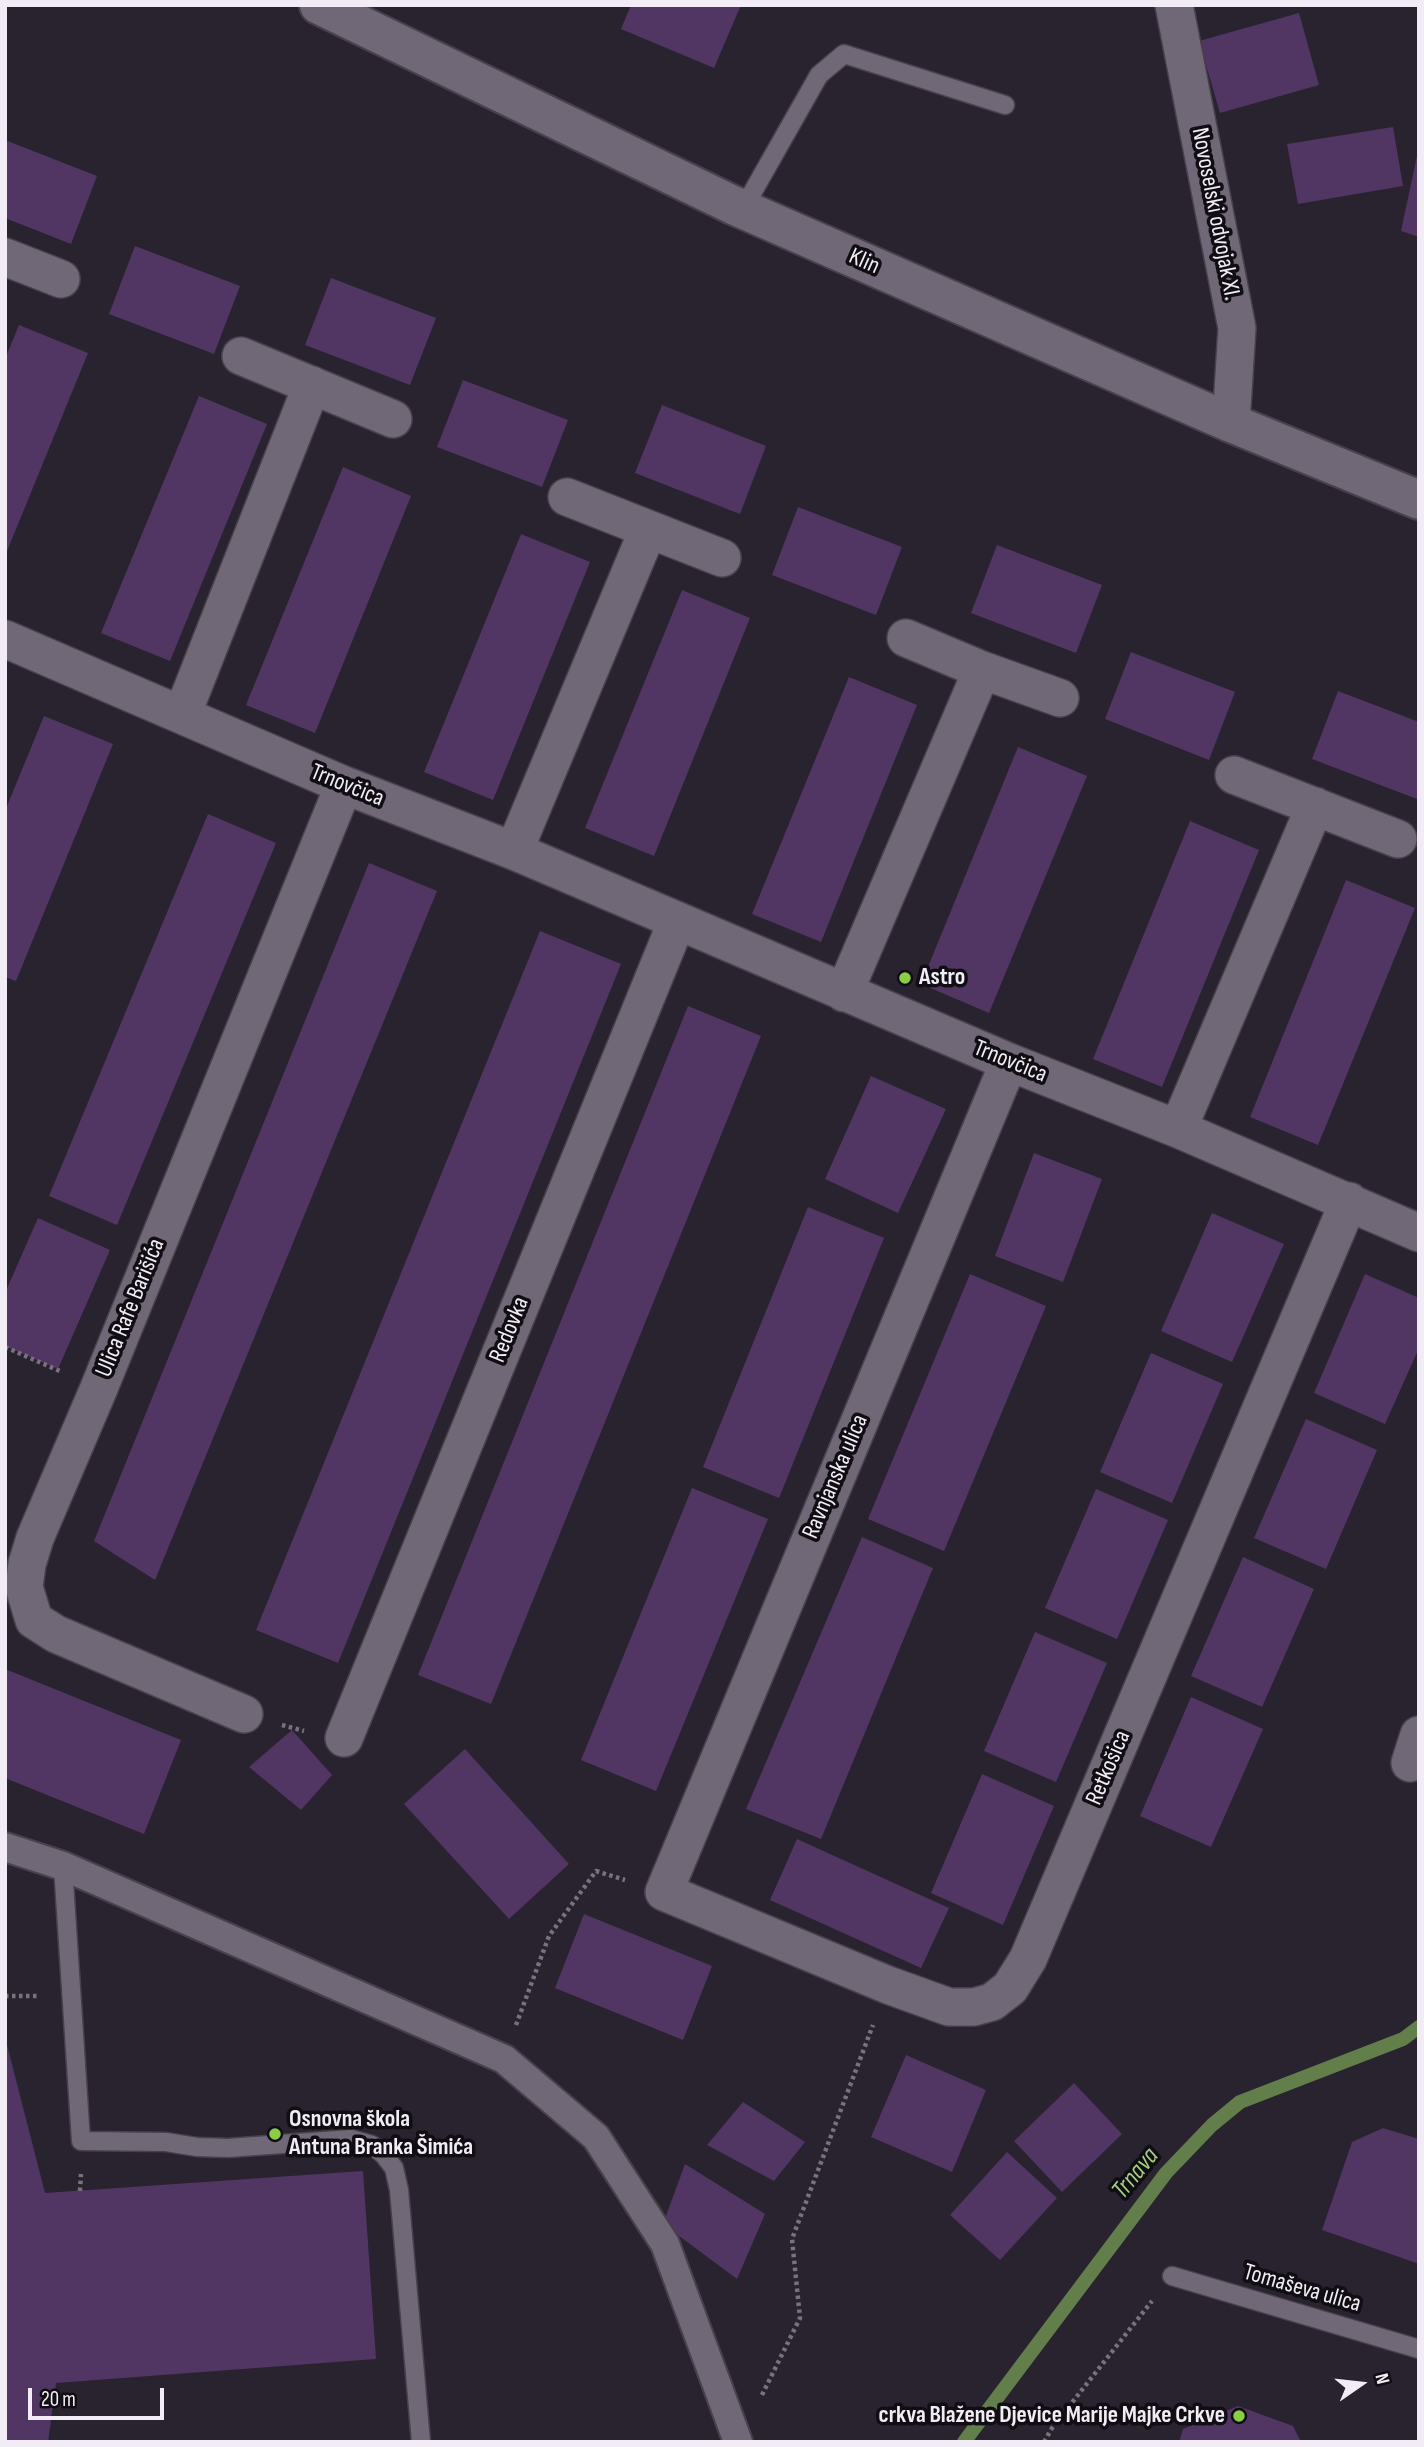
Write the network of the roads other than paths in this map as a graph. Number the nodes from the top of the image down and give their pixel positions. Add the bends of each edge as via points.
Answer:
1 (319, 5) edge
2 (1174, 5) edge
3 (1005, 105) dead end
4 (743, 209) junction
5 (5, 257) edge
6 (61, 279) dead end
7 (241, 356) dead end
8 (312, 385) junction
9 (393, 419) dead end
10 (1231, 424) junction
11 (567, 497) dead end
12 (1419, 499) edge
13 (648, 530) junction
14 (722, 558) dead end
15 (906, 638) dead end
16 (8, 648) edge
17 (982, 670) junction
18 (1060, 698) dead end
19 (182, 715) junction
20 (1234, 775) dead end
21 (344, 785) junction
22 (1315, 806) junction
23 (1398, 839) dead end
24 (514, 851) junction
25 (677, 921) junction
26 (844, 993) junction
27 (1009, 1062) junction
28 (1178, 1129) junction
29 (1349, 1201) junction
30 (1419, 1233) edge
31 (244, 1714) road end
32 (344, 1738) road end
33 (5, 1847) edge
34 (63, 1866) junction
35 (664, 1892) joint
36 (1172, 2276) road end
37 (1419, 2348) edge
38 (421, 2442) edge
39 (738, 2442) edge

1 - 4 street, Klin
2 - 10 street, Novoselski odvojak XI. via 1237,328
3 - 4 lane via 844,54 819,75
4 - 10 street, Klin
5 - 6 street
7 - 8 street
8 - 9 street
8 - 19 street
10 - 12 street, Klin
11 - 13 street
13 - 14 street
13 - 24 street
15 - 17 street
16 - 19 street, Trnovčica
17 - 18 street
17 - 26 street
19 - 21 street, Trnovčica
20 - 22 street
21 - 24 street, Trnovčica
21 - 31 street, Ulica Rafe Barišića via 35,1538 24,1587 34,1620 56,1634
22 - 23 street
22 - 28 street
24 - 25 street, Trnovčica
25 - 26 street, Trnovčica
25 - 32 street, Redovka
26 - 27 street, Trnovčica
27 - 28 street, Trnovčica
27 - 35 street, Ravnjanska ulica
28 - 29 street, Trnovčica
29 - 30 street, Trnovčica
29 - 35 street, Retkošica via 1028,1959 1010,1988 992,2002 949,2007
33 - 34 street
34 - 38 lane via 81,2141 228,2148 351,2139 372,2145 384,2155 394,2168 399,2190
34 - 39 street via 504,2059 596,2137 665,2244
36 - 37 lane, Tomaševa ulica

